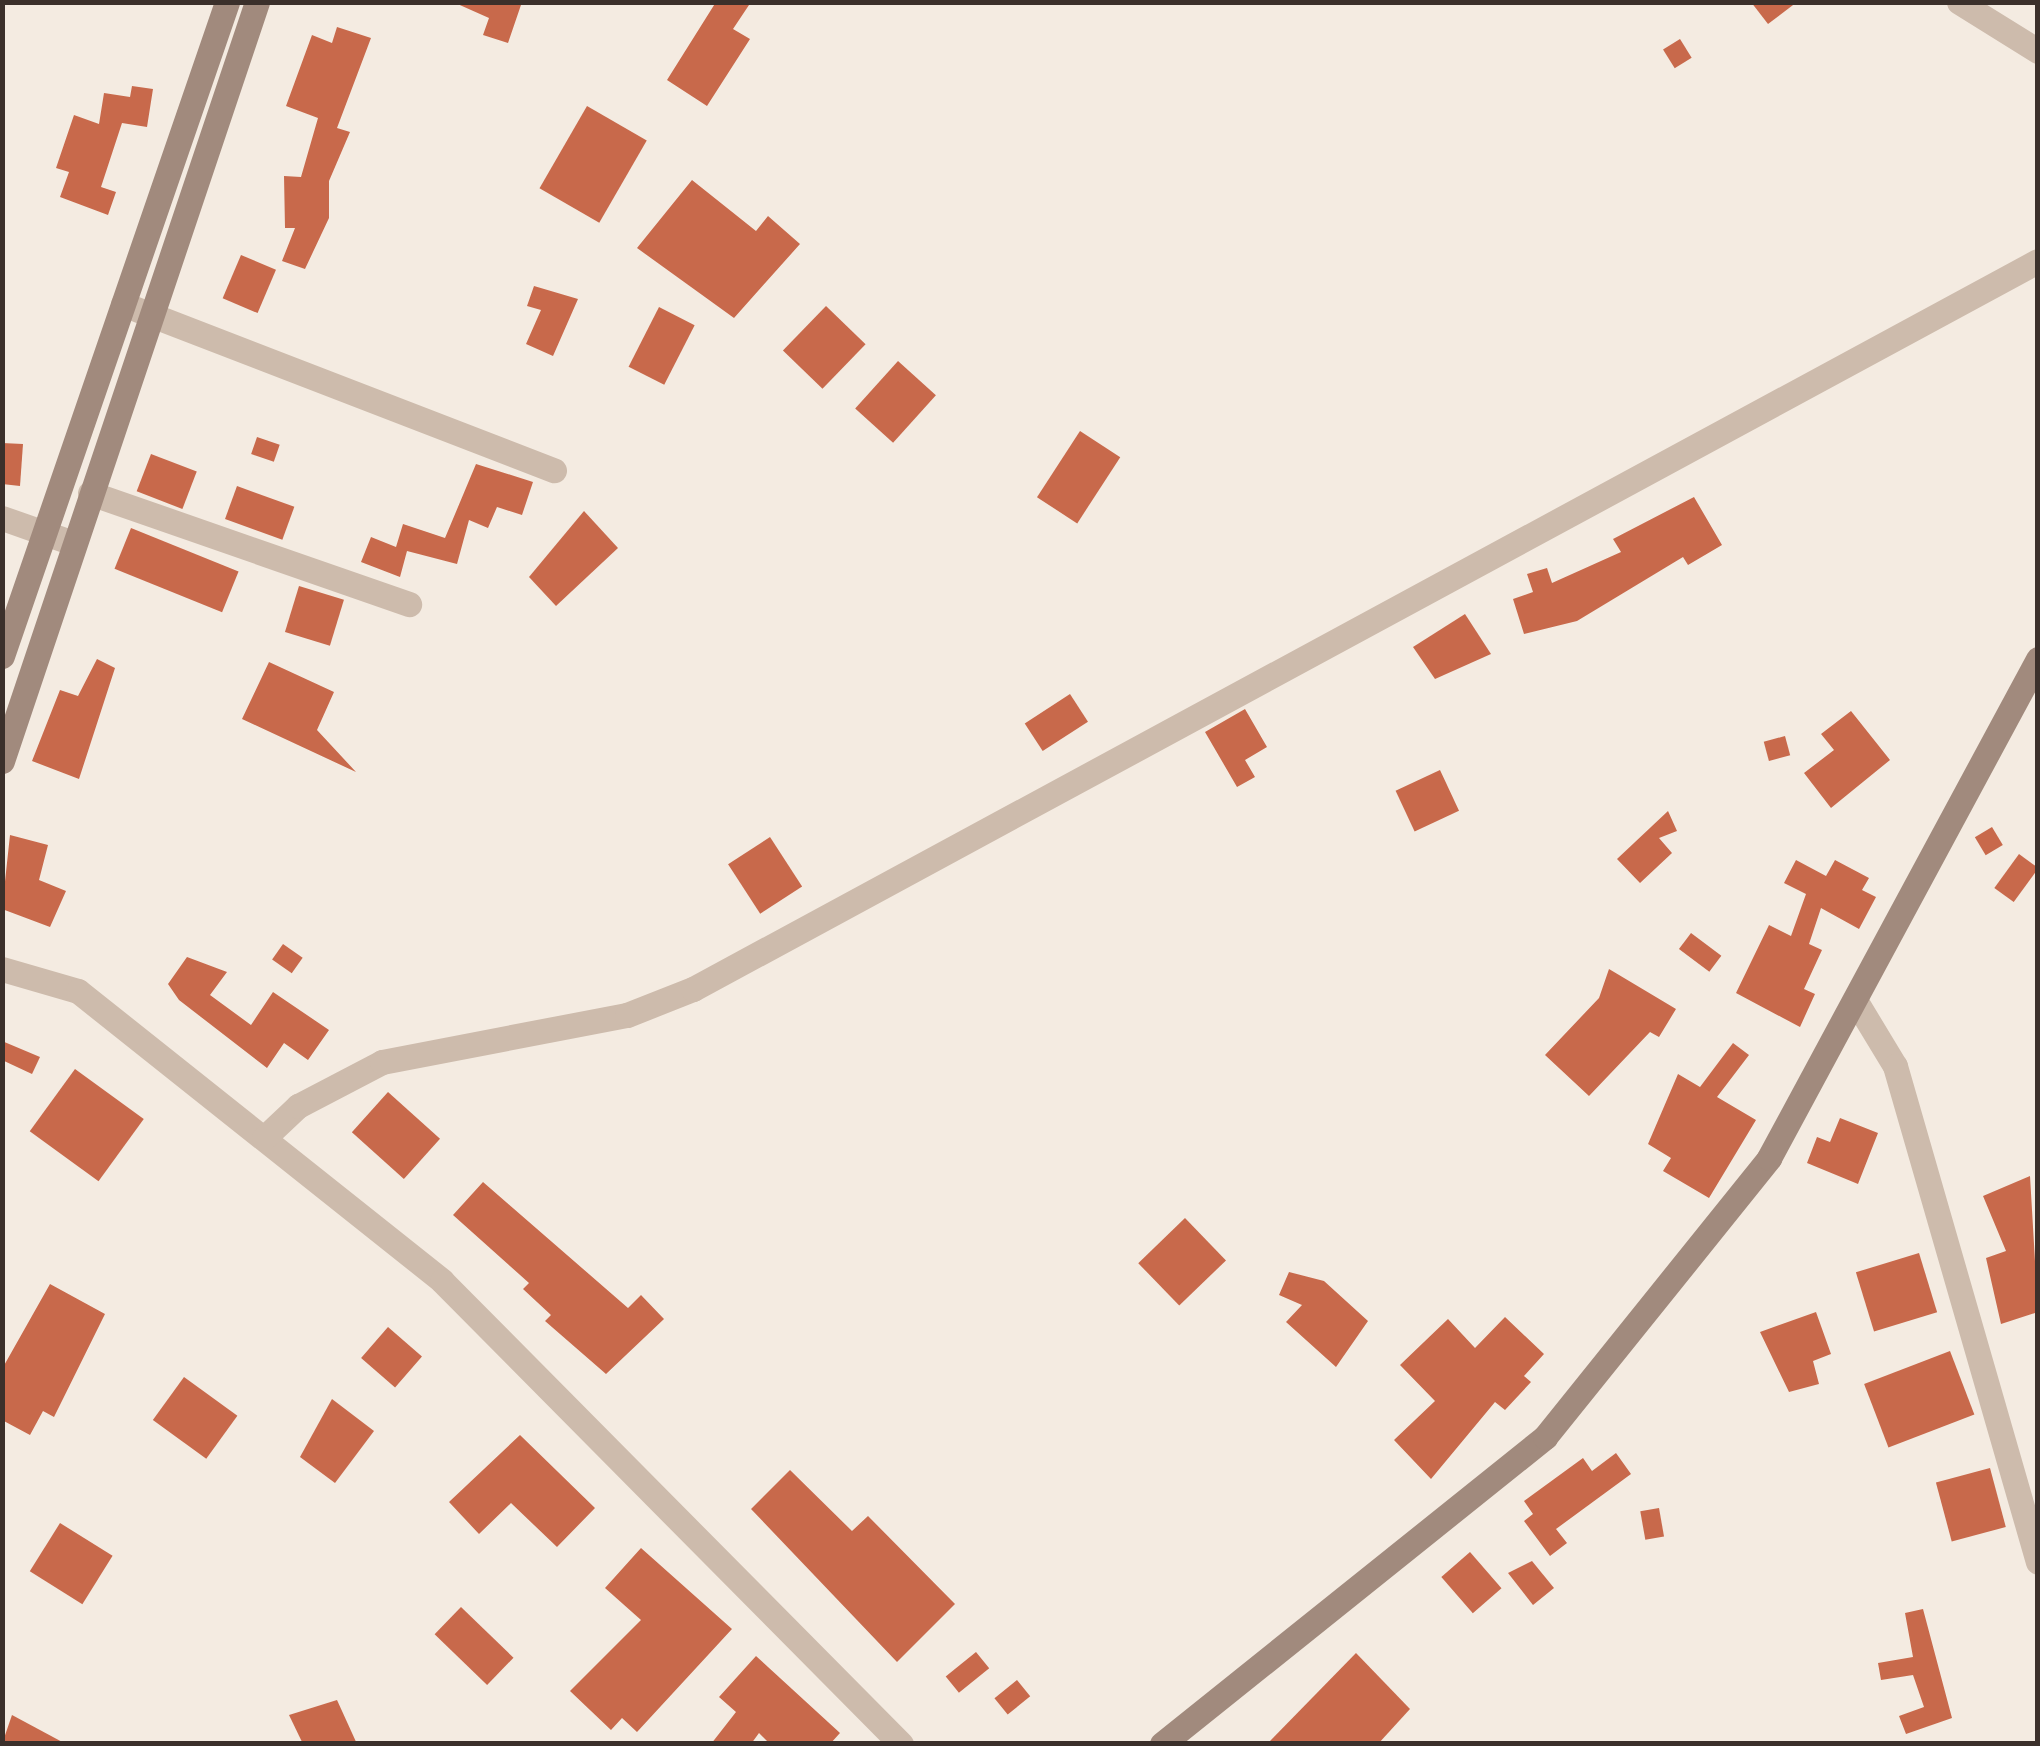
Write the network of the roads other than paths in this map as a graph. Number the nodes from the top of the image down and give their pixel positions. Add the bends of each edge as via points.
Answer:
1 (227, 2) edge
2 (258, 2) edge
3 (1960, 2) edge
4 (2038, 51) edge
5 (2038, 261) edge
6 (124, 304) junction
7 (151, 314) junction
8 (554, 470) dead end
9 (90, 493) junction
10 (2, 518) edge
11 (45, 533) junction
12 (73, 543) junction
13 (409, 604) dead end
14 (2, 656) edge
15 (2038, 659) edge
16 (2, 761) edge
17 (2, 969) edge
18 (1855, 1000) junction
19 (264, 1138) junction
20 (2038, 1562) edge
21 (902, 1744) edge
22 (1162, 1744) edge

1 - 6 main road
2 - 7 main road
3 - 4 street
5 - 19 street via 692,989 627,1015 382,1062 298,1106
6 - 7 street
6 - 11 main road
7 - 8 street
7 - 9 main road
9 - 12 main road
9 - 13 street
10 - 11 street
11 - 12 street
11 - 14 main road
12 - 16 main road
15 - 18 main road
17 - 19 street via 78,992
18 - 20 street via 1894,1066
18 - 22 main road via 1769,1158 1545,1437
19 - 21 street via 442,1281

